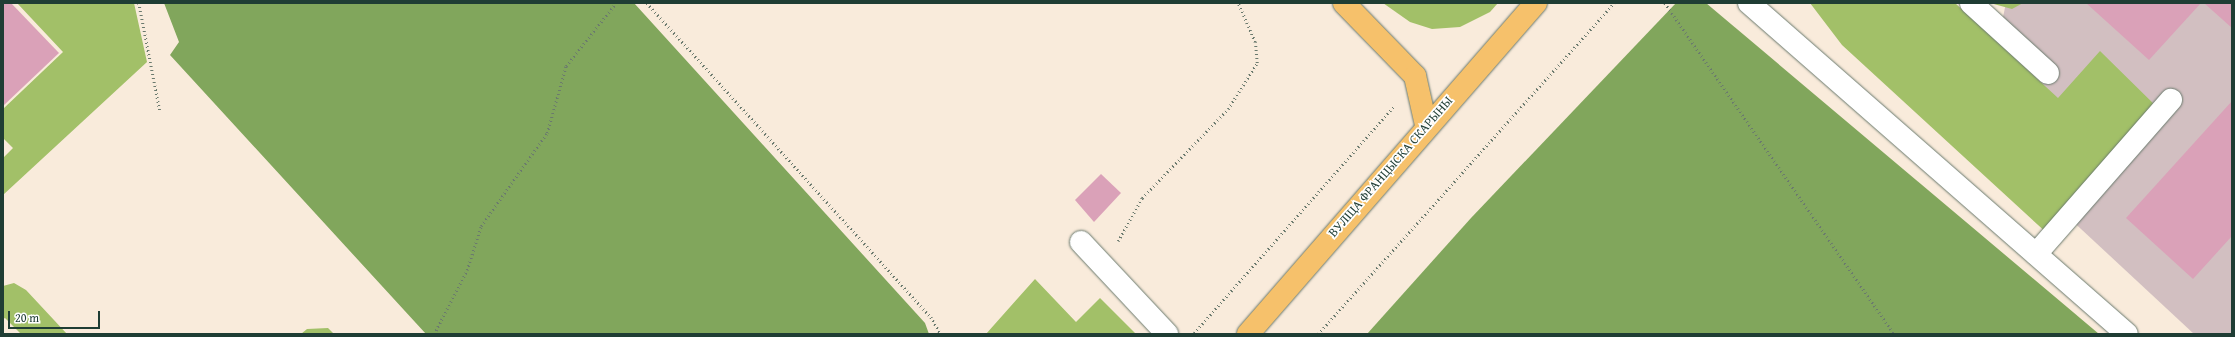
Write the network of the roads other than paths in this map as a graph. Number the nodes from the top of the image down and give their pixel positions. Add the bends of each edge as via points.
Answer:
1 (1344, 3) edge
2 (1536, 3) edge
3 (1749, 3) edge
4 (1971, 3) edge
5 (2048, 73) dead end
6 (2171, 100) dead end
7 (1426, 125) junction
8 (1081, 242) dead end
9 (2036, 254) junction
10 (1167, 334) edge
11 (1248, 334) edge
12 (2127, 334) edge

1 - 7 main road via 1403,61 1416,82
2 - 7 main road, ВУЛІЦА ФРАНЦЫСКА СКАРЫНЫ
3 - 9 lane
4 - 5 lane
6 - 9 lane
7 - 11 main road, ВУЛІЦА ФРАНЦЫСКА СКАРЫНЫ
8 - 10 lane
9 - 12 lane

